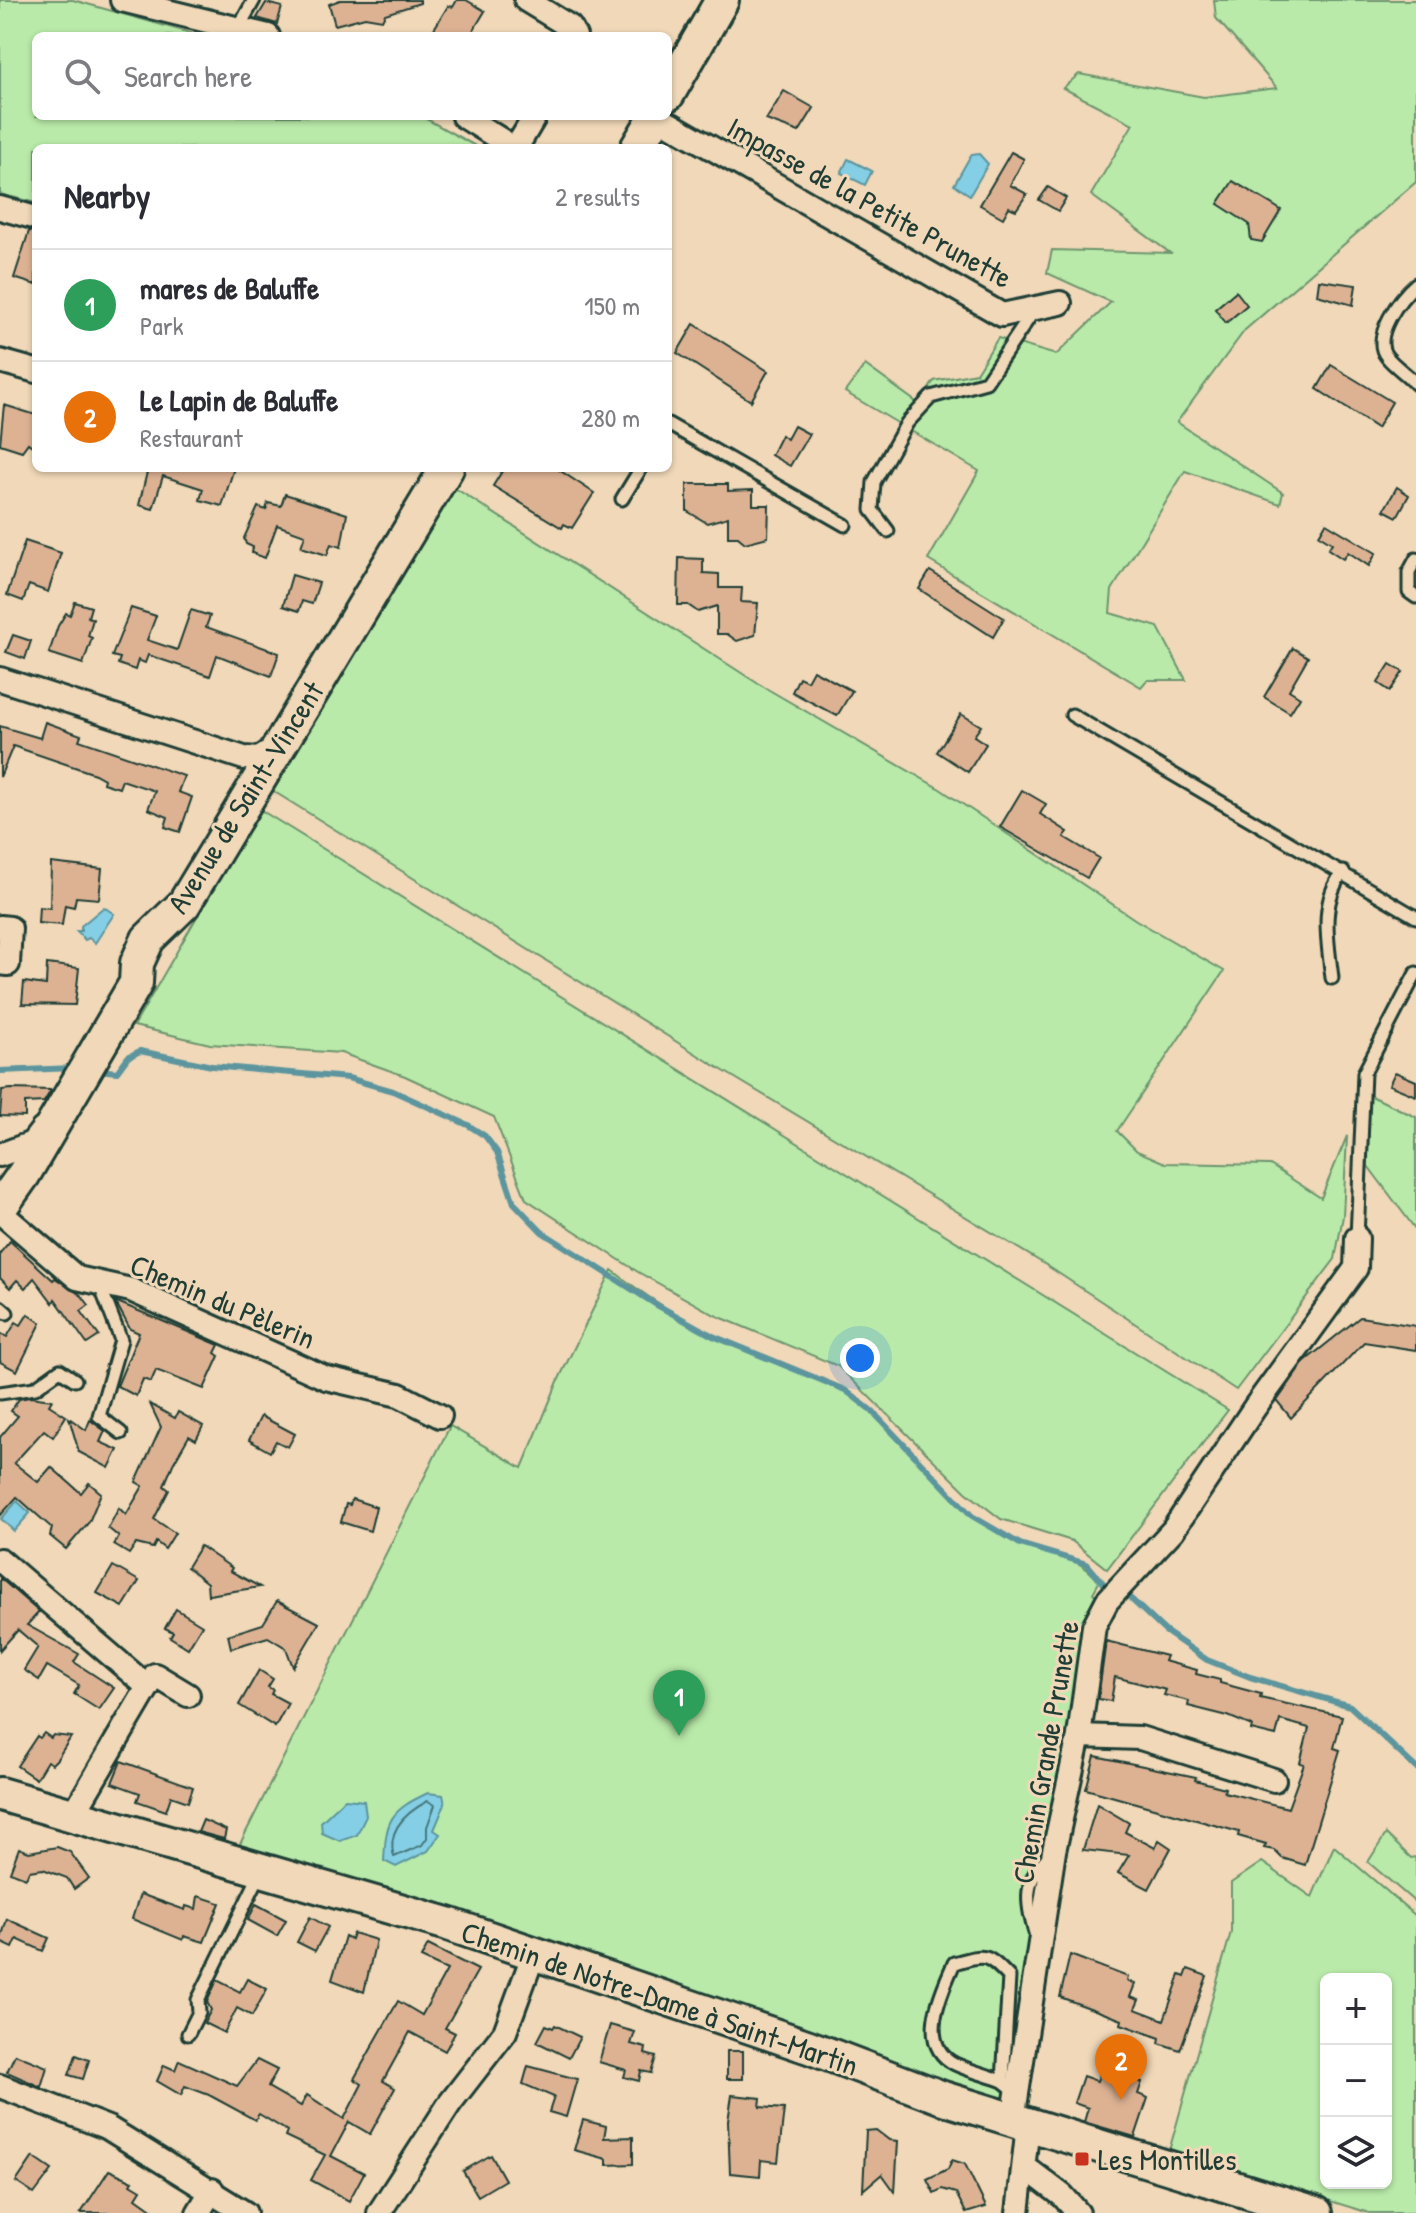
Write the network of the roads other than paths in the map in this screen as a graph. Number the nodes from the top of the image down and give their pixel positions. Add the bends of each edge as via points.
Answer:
1 (122, 0) edge
2 (254, 0) edge
3 (526, 0) edge
4 (722, 0) edge
5 (239, 27) junction
6 (255, 32) edge
7 (573, 32) edge
8 (672, 87) edge
9 (470, 120) edge
10 (532, 120) edge
11 (654, 120) edge
12 (663, 120) edge
13 (508, 144) edge
14 (518, 144) edge
15 (639, 144) edge
16 (0, 208) edge
17 (32, 217) edge
18 (1416, 284) edge
19 (1060, 303) dead end
20 (1035, 308) junction
21 (0, 361) edge
22 (32, 370) edge
23 (1416, 384) edge
24 (672, 427) edge
25 (445, 472) edge
26 (639, 472) edge
27 (622, 499) dead end
28 (845, 525) dead end
29 (888, 531) dead end
30 (1416, 559) edge
31 (1416, 597) edge
32 (0, 679) edge
33 (1072, 715) dead end
34 (281, 743) junction
35 (219, 751) junction
36 (247, 799) junction
37 (1343, 872) junction
38 (1416, 917) edge
39 (0, 927) edge
40 (0, 963) edge
41 (1416, 973) edge
42 (1332, 978) dead end
43 (79, 1081) junction
44 (0, 1155) edge
45 (0, 1164) edge
46 (0, 1196) edge
47 (0, 1210) edge
48 (1357, 1238) joint
49 (98, 1283) junction
50 (75, 1380) dead end
51 (0, 1393) edge
52 (440, 1416) dead end
53 (121, 1433) dead end
54 (0, 1560) edge
55 (148, 1687) junction
56 (188, 1695) dead end
57 (1079, 1736) junction
58 (1274, 1780) dead end
59 (0, 1794) edge
60 (74, 1813) junction
61 (261, 1872) junction
62 (534, 1953) junction
63 (188, 2034) dead end
64 (0, 2086) edge
65 (1015, 2104) junction
66 (1025, 2167) junction
67 (212, 2190) junction
68 (198, 2213) edge
69 (245, 2213) edge
70 (379, 2213) edge
71 (1018, 2213) edge
72 (1078, 2213) edge
73 (1316, 2213) edge

1 - 5 street
2 - 5 lane
3 - 7 street
4 - 8 street
5 - 6 street
9 - 13 street
10 - 14 street
11 - 15 street
12 - 20 street, Impasse de la Petite Prunette via 1002,315
16 - 17 street
18 - 23 lane via 1402,296 1382,343 1386,356
19 - 20 street, Impasse de la Petite Prunette
20 - 29 lane via 986,382 931,397 907,423 874,482 872,510
21 - 22 street
24 - 28 lane
25 - 34 street, Avenue de Saint-Vincent
26 - 27 lane
30 - 31 lane via 1409,572 1409,592
32 - 35 street
33 - 37 lane
34 - 35 street via 259,759
34 - 36 street, Avenue de Saint-Vincent
35 - 36 street via 244,777
36 - 43 street, Avenue de Saint-Vincent via 184,904 141,951 136,983
37 - 38 lane
37 - 42 lane via 1333,885 1326,922
39 - 40 street via 10,928 10,947 8,964
41 - 48 lane via 1364,1073
43 - 44 street via 32,1143
43 - 47 street, Avenue de Saint-Vincent
45 - 46 street via 5,1177
47 - 49 street, Chemin du Pèlerin via 77,1278
48 - 57 street, Chemin Grande Prunette via 1356,1268 1173,1530 1107,1601 1094,1626
49 - 52 street, Chemin du Pèlerin via 131,1290 326,1378 399,1395
49 - 53 lane via 121,1340 99,1416
50 - 51 lane via 60,1370 35,1388
54 - 55 street
55 - 56 street via 155,1675
55 - 60 street
57 - 58 street via 1140,1738
57 - 65 street, Chemin Grande Prunette via 1054,1851
59 - 60 street, Chemin de Notre-Dame à Saint-Martin
60 - 61 street, Chemin de Notre-Dame à Saint-Martin
61 - 62 street, Chemin de Notre-Dame à Saint-Martin
61 - 63 lane via 198,2000 199,2012
62 - 65 street, Chemin de Notre-Dame à Saint-Martin
62 - 70 street via 505,2032 450,2103
64 - 67 street via 108,2128
65 - 65 lane via 952,2063 936,2043 935,2006 954,1963 981,1955 1009,1977
65 - 66 street, Chemin Grande Prunette
65 - 73 street, Chemin de Notre-Dame à Saint-Martin
66 - 71 street, Chemin Grande Prunette
66 - 72 street
67 - 68 street
67 - 69 street

